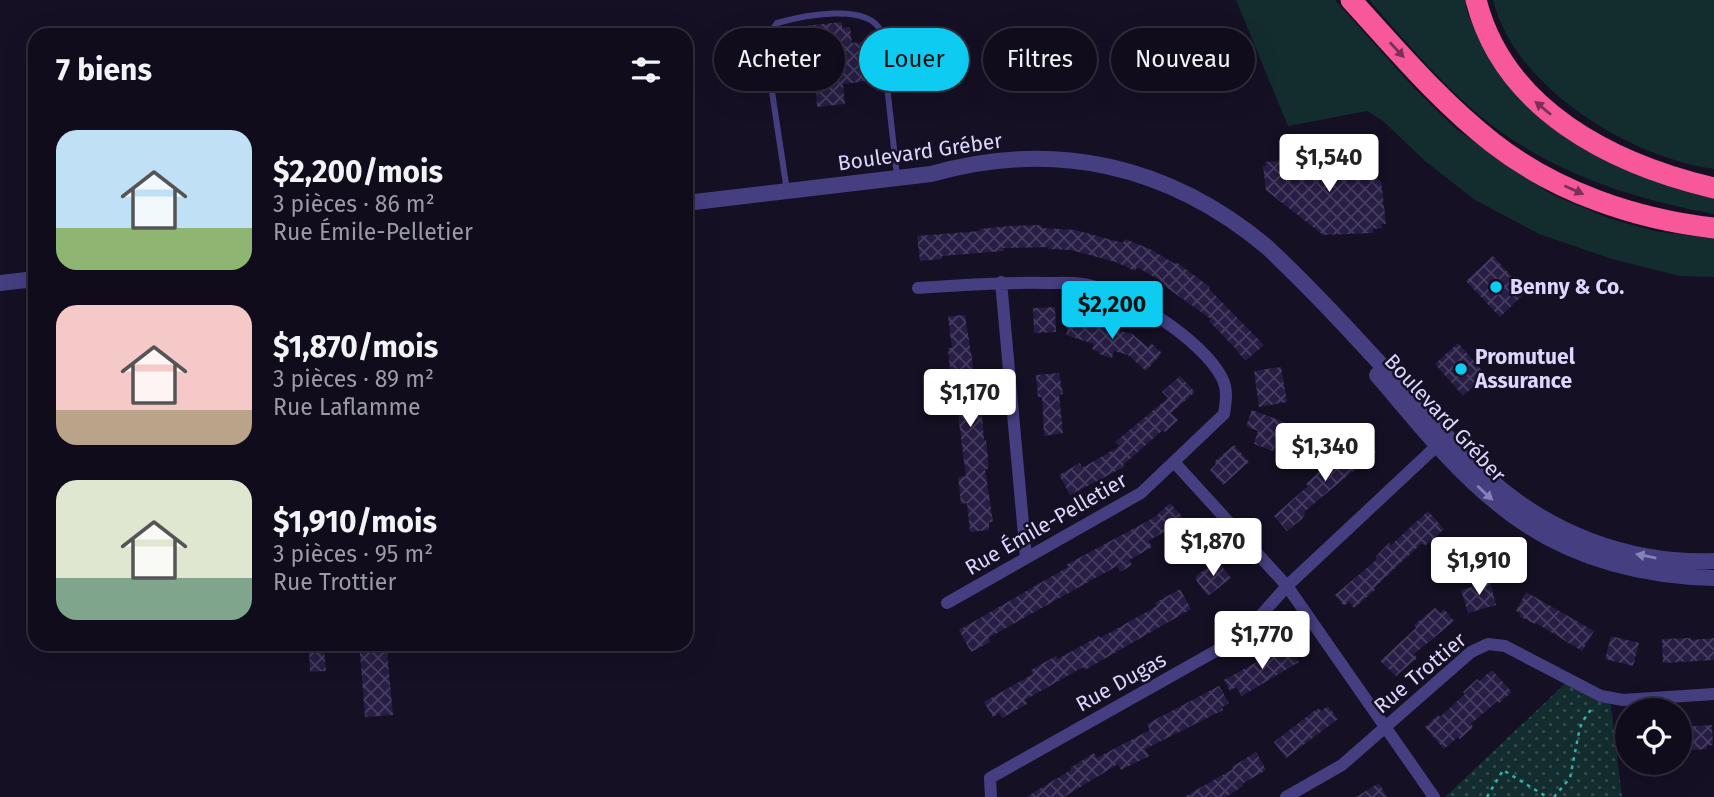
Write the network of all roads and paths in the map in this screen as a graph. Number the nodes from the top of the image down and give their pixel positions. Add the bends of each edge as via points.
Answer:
1 (1351, 0) edge
2 (1476, 0) edge
3 (897, 178) junction
4 (1714, 188) edge
5 (788, 192) junction
6 (693, 202) edge
7 (1714, 228) edge
8 (28, 280) edge
9 (1001, 282) junction
10 (0, 283) edge
11 (918, 288) dead end
12 (1442, 441) junction
13 (1174, 462) junction
14 (1026, 557) junction
15 (1714, 561) edge
16 (1714, 578) edge
17 (1287, 586) junction
18 (947, 603) dead end
19 (1714, 694) edge
20 (1601, 696) junction
21 (1386, 726) junction
22 (991, 797) edge
23 (1286, 797) edge
24 (1434, 797) edge
25 (1487, 797) edge
26 (1547, 797) edge
27 (1554, 797) edge

1 -> 7 highway via 1448,103 1520,162 1598,201
4 -> 2 highway via 1627,161 1551,114 1507,69 1490,41
3 - 5 street, Boulevard Gréber
3 - 5 lane via 881,31 866,17 844,13 777,23 766,40
3 - 12 street, Boulevard Gréber via 968,163 1071,160 1141,174 1202,201 1248,231 1296,275
5 - 6 street, Boulevard Gréber
8 - 10 street
9 - 11 street, Rue Émile-Pelletier
9 - 13 street, Rue Émile-Pelletier via 1085,284 1128,300 1199,347 1222,377 1227,396 1224,414
9 - 14 street
15 -> 12 street, Boulevard Gréber via 1648,557 1565,530 1508,495
12 -> 16 street, Boulevard Gréber via 1497,504 1531,528 1627,569
12 - 17 street, Rue Dugas
13 - 14 street, Rue Émile-Pelletier via 1141,493
13 - 17 street
14 - 18 street, Rue Émile-Pelletier
17 - 21 street
17 - 22 street, Rue Dugas via 1247,631 1230,643 990,778
19 - 20 street, Rue Trottier via 1623,700
20 - 21 street, Rue Trottier via 1505,646 1488,644 1471,652
20 - 27 path via 1583,722 1570,778
21 - 23 street, Rue Trottier via 1333,771
21 - 24 street
25 - 26 path via 1503,770

